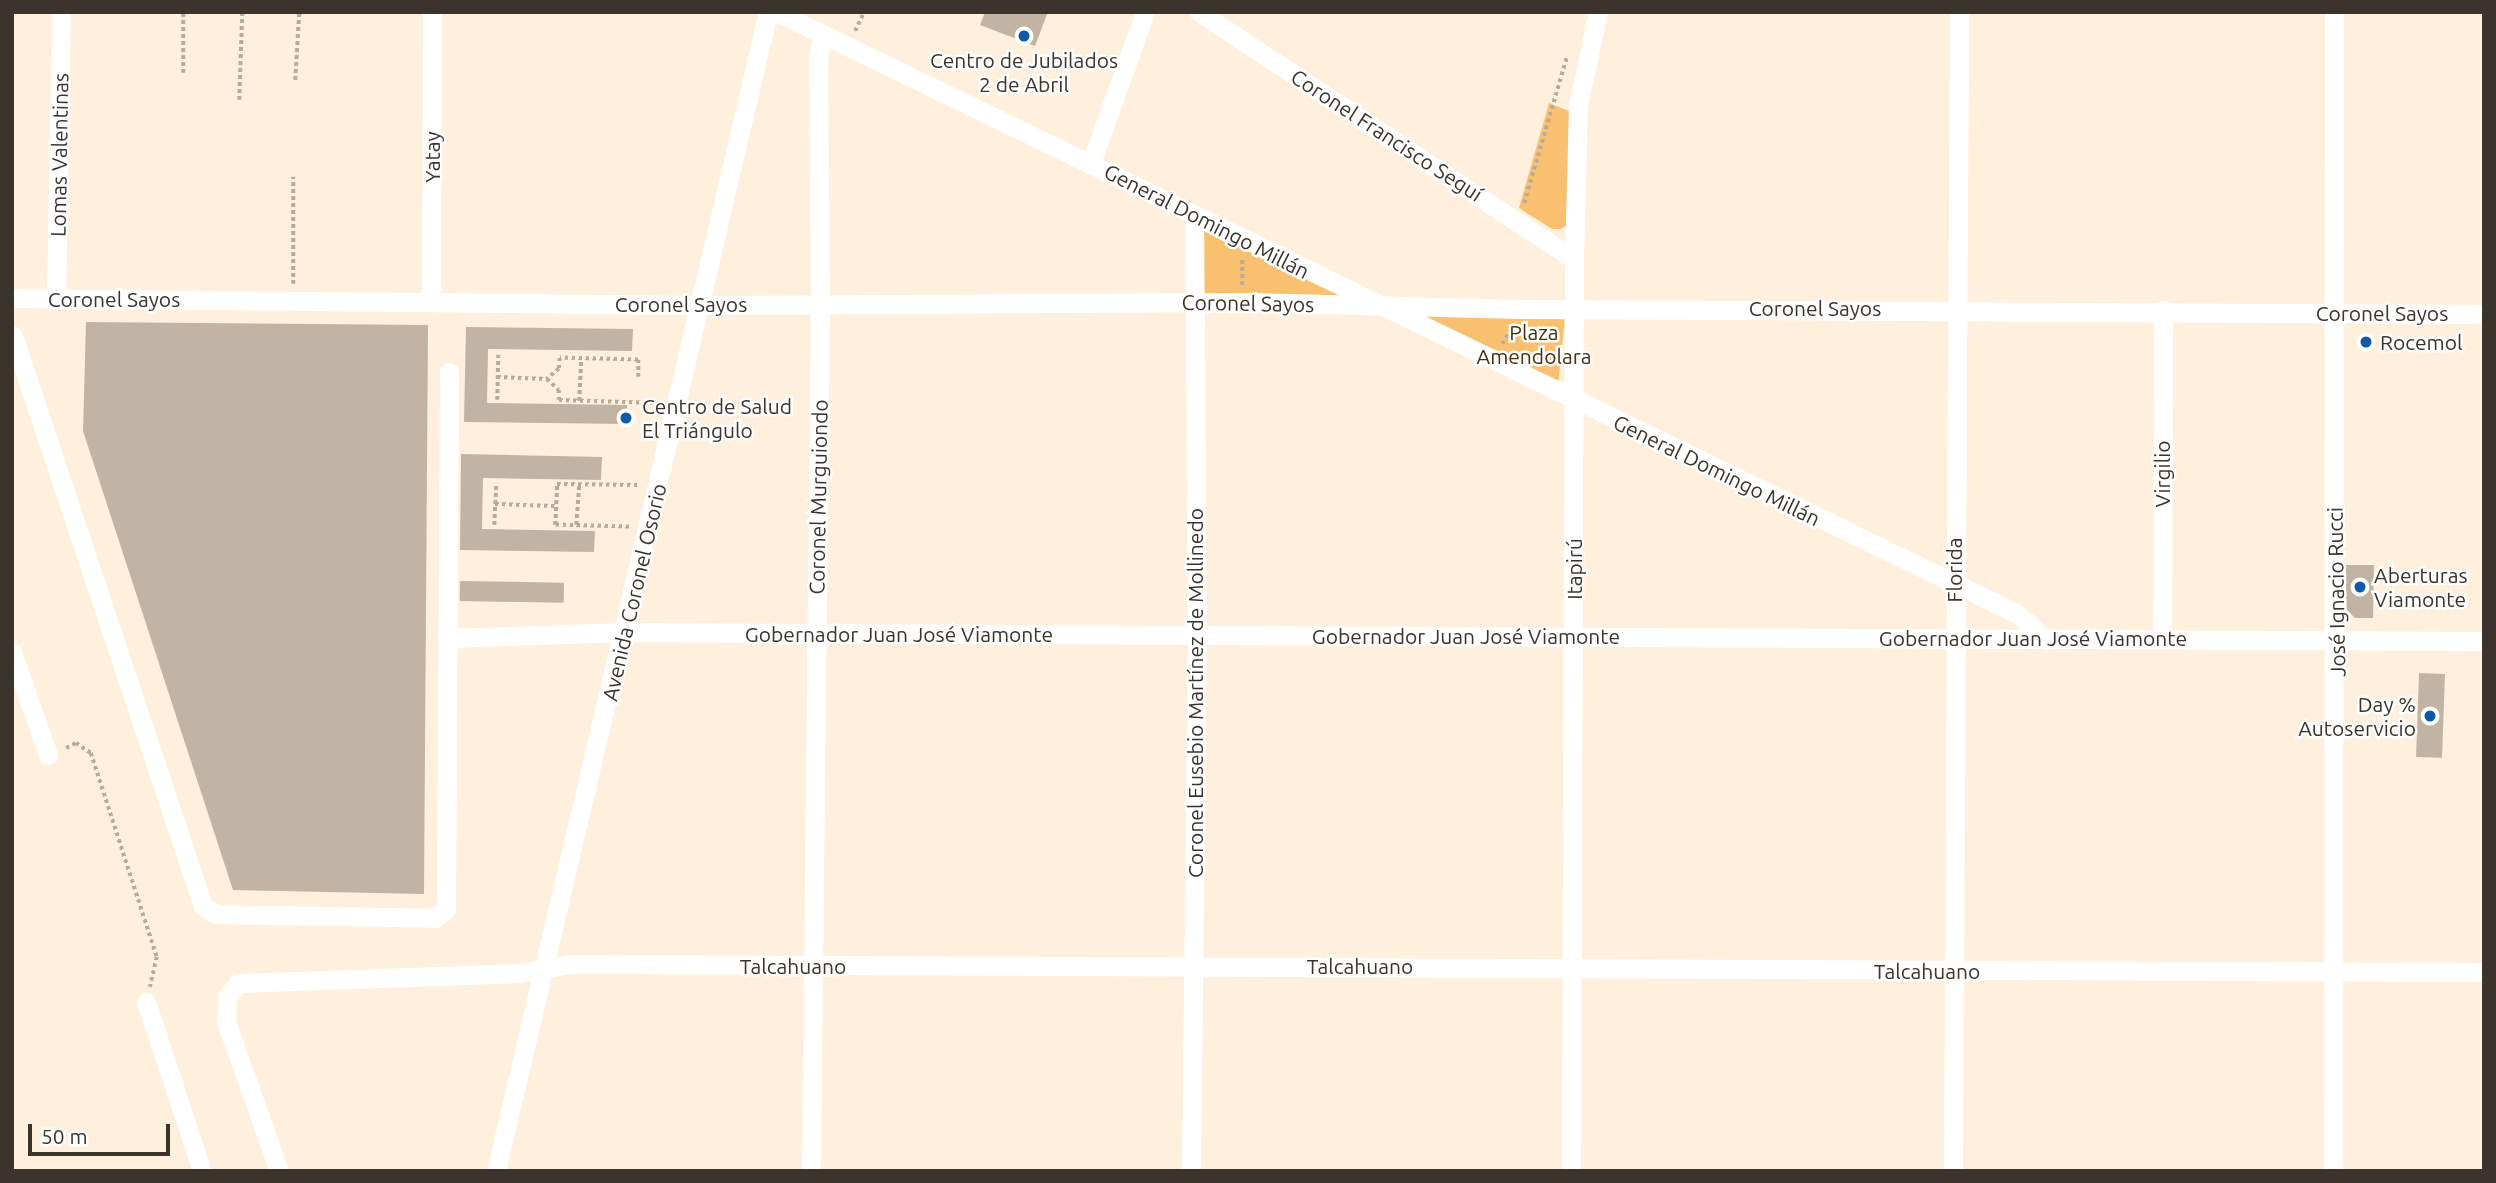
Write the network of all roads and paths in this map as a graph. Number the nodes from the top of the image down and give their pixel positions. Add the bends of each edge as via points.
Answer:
1 (61, 12) edge
2 (183, 12) edge
3 (242, 12) edge
4 (299, 12) edge
5 (432, 12) edge
6 (768, 12) edge
7 (777, 12) edge
8 (1145, 12) edge
9 (1199, 12) edge
10 (1598, 12) edge
11 (1959, 12) edge
12 (2334, 12) edge
13 (822, 34) junction
14 (1570, 49) dead end
15 (183, 73) dead end
16 (295, 80) dead end
17 (239, 100) dead end
18 (1091, 163) junction
19 (293, 177) dead end
20 (1194, 216) junction
21 (1518, 222) junction
22 (1245, 241) junction
23 (1574, 259) junction
24 (12, 298) edge
25 (56, 299) junction
26 (293, 300) junction
27 (431, 301) junction
28 (1195, 302) junction
29 (1252, 302) junction
30 (820, 304) junction
31 (1376, 304) junction
32 (699, 305) junction
33 (1574, 307) junction
34 (1518, 309) junction
35 (1958, 309) junction
36 (2163, 310) junction
37 (2332, 313) junction
38 (2484, 314) edge
39 (13, 336) edge
40 (498, 355) dead end
41 (582, 359) junction
42 (1490, 360) junction
43 (449, 372) dead end
44 (497, 377) junction
45 (638, 377) dead end
46 (547, 379) junction
47 (497, 400) dead end
48 (579, 401) junction
49 (1575, 401) junction
50 (677, 403) junction
51 (496, 484) dead end
52 (579, 485) junction
53 (658, 485) junction
54 (495, 504) junction
55 (555, 506) junction
56 (494, 525) dead end
57 (576, 525) junction
58 (649, 527) junction
59 (1954, 584) junction
60 (626, 632) junction
61 (816, 632) junction
62 (1573, 635) junction
63 (1197, 636) junction
64 (447, 638) junction
65 (2162, 638) junction
66 (1954, 639) junction
67 (2046, 640) junction
68 (2336, 640) junction
69 (2484, 641) edge
70 (12, 652) edge
71 (48, 755) joint
72 (1192, 965) junction
73 (813, 967) junction
74 (1574, 968) junction
75 (543, 970) junction
76 (2336, 970) junction
77 (1953, 971) junction
78 (2484, 971) edge
79 (146, 1002) joint
80 (202, 1171) edge
81 (279, 1171) edge
82 (496, 1171) edge
83 (811, 1171) edge
84 (1191, 1171) edge
85 (1571, 1171) edge
86 (1953, 1171) edge
87 (2333, 1171) edge

1 - 25 street, Lomas Valentinas
2 - 15 path
3 - 17 path
4 - 16 path
5 - 27 street, Yatay
6 - 32 street, Avenida Coronel Osorio
7 - 13 street, General Domingo Millán
8 - 18 street
9 - 21 street, Coronel Francisco Seguí
10 - 23 street, Itapirú via 1578,106
11 - 35 street, Florida
12 - 37 street, José Ignacio Rucci
13 - 18 street, General Domingo Millán
13 - 30 street, Coronel Murguiondo via 818,60
14 - 21 path
18 - 20 street, General Domingo Millán
19 - 26 path
20 - 22 street, General Domingo Millán
20 - 28 street, Coronel Eusebio Martínez de Mollinedo
21 - 23 street, Coronel Francisco Seguí
22 - 29 path via 1239,279
22 - 31 street, General Domingo Millán
23 - 33 street, Itapirú
24 - 25 street, Coronel Sayos
25 - 26 street, Coronel Sayos
26 - 27 street, Coronel Sayos
27 - 32 street, Coronel Sayos
28 - 29 street, Coronel Sayos
28 - 30 street, Coronel Sayos
28 - 63 street, Coronel Eusebio Martínez de Mollinedo
29 - 31 street, Coronel Sayos
30 - 32 street, Coronel Sayos
30 - 61 street, Coronel Murguiondo
31 - 34 street, Coronel Sayos
31 - 42 street, General Domingo Millán
32 - 50 street, Avenida Coronel Osorio
33 - 34 street, Coronel Sayos
33 - 35 street, Coronel Sayos
33 - 49 street, Itapirú
34 - 42 path via 1508,340
35 - 36 street, Coronel Sayos
35 - 59 street, Florida
36 - 37 street, Coronel Sayos
36 - 65 street, Virgilio
37 - 38 street, Coronel Sayos
37 - 68 street, José Ignacio Rucci
39 - 64 street via 198,893 210,913 441,916 449,902
40 - 44 path
41 - 45 path via 638,360
41 - 46 path via 560,358 559,369
41 - 48 path
42 - 49 street, General Domingo Millán
43 - 64 street
44 - 46 path
44 - 47 path
46 - 48 path via 559,390 559,400
48 - 50 path
49 - 59 street, General Domingo Millán
49 - 62 street, Itapirú
50 - 53 street, Avenida Coronel Osorio
51 - 54 path
52 - 53 path
52 - 55 path via 557,484
52 - 57 path
53 - 58 street, Avenida Coronel Osorio
54 - 55 path
54 - 56 path
55 - 57 path via 555,525
57 - 58 path
58 - 60 street, Avenida Coronel Osorio
59 - 66 street, Florida
59 - 67 street, General Domingo Millán via 2018,614
60 - 61 street, Gobernador Juan José Viamonte
60 - 64 street, Gobernador Juan José Viamonte
60 - 75 street, Avenida Coronel Osorio
61 - 63 street, Gobernador Juan José Viamonte
61 - 73 street, Coronel Murguiondo
62 - 63 street, Gobernador Juan José Viamonte
62 - 66 street, Gobernador Juan José Viamonte
62 - 74 street, Itapirú
63 - 72 street, Coronel Eusebio Martínez de Mollinedo
65 - 67 street, Gobernador Juan José Viamonte
65 - 68 street, Gobernador Juan José Viamonte
66 - 67 street, Gobernador Juan José Viamonte
66 - 77 street, Florida
68 - 69 street, Gobernador Juan José Viamonte
68 - 76 street, José Ignacio Rucci
70 - 71 street
71 - 79 path via 76,743 91,753 158,957
72 - 73 street, Talcahuano
72 - 74 street, Talcahuano
72 - 84 street, Coronel Eusebio Martínez de Mollinedo
73 - 75 street, Talcahuano via 570,964
73 - 83 street, Coronel Murguiondo
74 - 77 street, Talcahuano
74 - 85 street, Itapirú
75 - 81 street, Talcahuano via 238,983 227,997 226,1021
75 - 82 street, Avenida Coronel Osorio
76 - 77 street, Talcahuano
76 - 78 street, Talcahuano
76 - 87 street, José Ignacio Rucci
77 - 86 street, Florida
79 - 80 street

